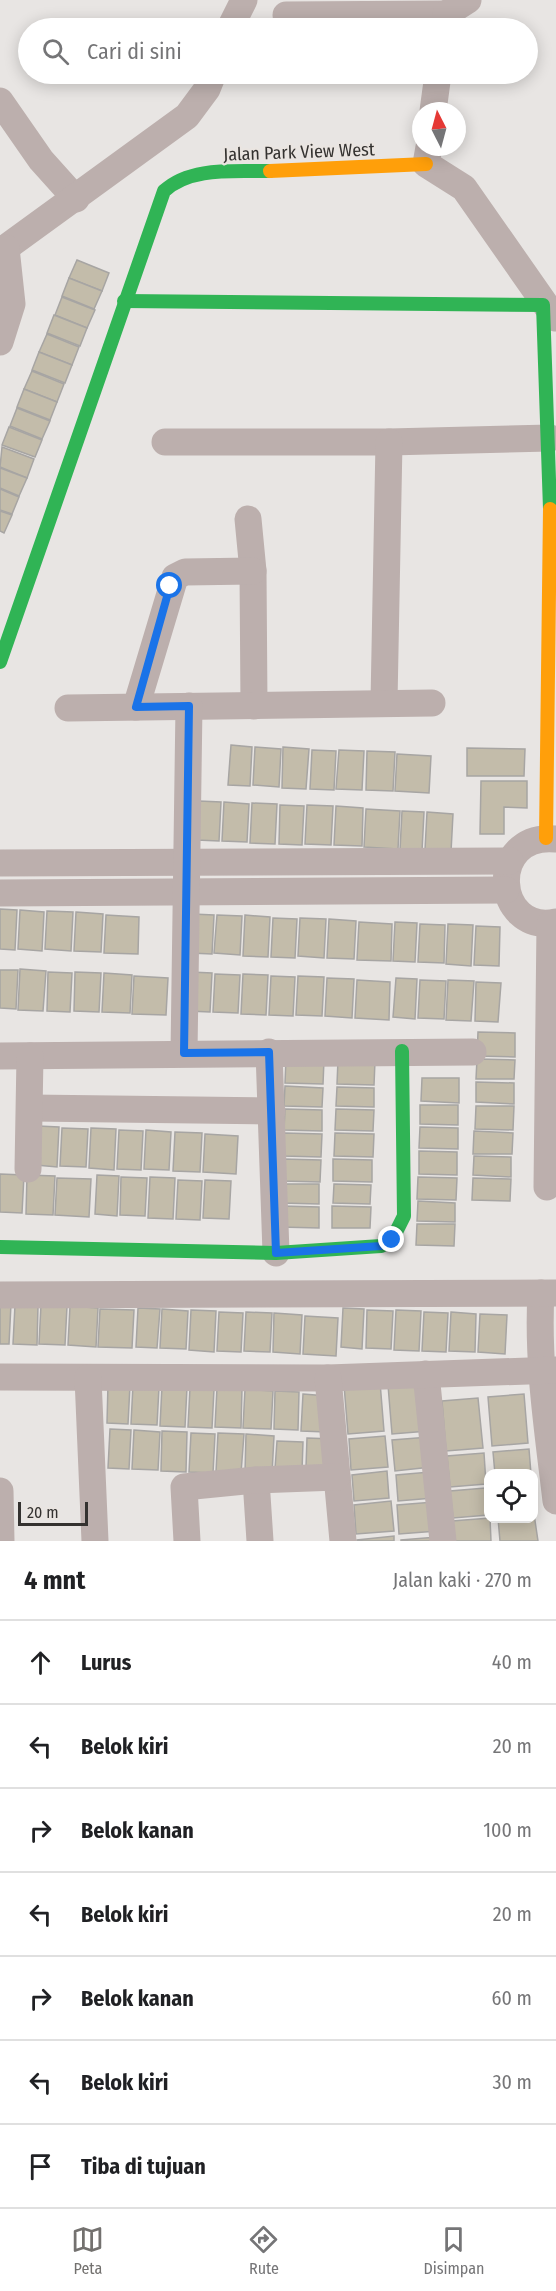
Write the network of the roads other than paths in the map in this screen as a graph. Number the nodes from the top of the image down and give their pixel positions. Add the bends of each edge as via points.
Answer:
1 (244, 0) edge
2 (452, 14) edge
3 (286, 15) dead end
4 (235, 18) edge
5 (209, 84) edge
6 (437, 84) edge
7 (0, 101) edge
8 (434, 102) edge
9 (428, 156) edge
10 (76, 199) junction
11 (3, 250) edge
12 (124, 301) junction
13 (550, 312) edge
14 (0, 342) edge
15 (550, 438) junction
16 (165, 442) dead end
17 (389, 442) junction
18 (552, 517) edge
19 (248, 519) dead end
20 (253, 571) junction
21 (0, 662) edge
22 (553, 693) edge
23 (384, 702) junction
24 (432, 702) dead end
25 (189, 706) junction
26 (254, 706) junction
27 (136, 707) junction
28 (68, 708) dead end
29 (551, 839) edge
30 (510, 861) junction
31 (0, 863) edge
32 (187, 863) junction
33 (506, 890) junction
34 (0, 893) edge
35 (188, 894) junction
36 (553, 923) edge
37 (402, 1051) junction
38 (269, 1052) junction
39 (473, 1052) dead end
40 (184, 1053) junction
41 (0, 1056) edge
42 (30, 1056) junction
43 (31, 1108) junction
44 (272, 1111) junction
45 (28, 1169) dead end
46 (547, 1187) dead end
47 (0, 1247) edge
48 (276, 1253) junction
49 (548, 1293) edge
50 (0, 1295) edge
51 (548, 1370) edge
52 (426, 1374) junction
53 (0, 1377) edge
54 (88, 1378) junction
55 (328, 1378) junction
56 (337, 1477) junction
57 (256, 1480) junction
58 (0, 1491) edge
59 (556, 1501) edge
60 (1, 1541) edge
61 (95, 1541) edge
62 (187, 1541) edge
63 (260, 1541) edge
64 (343, 1541) edge
65 (443, 1541) edge

1 - 4 street
2 - 3 street
5 - 10 street via 187,116
6 - 8 street
7 - 10 street via 41,160
9 - 12 street, Jalan Park View West via 199,174 175,181 164,191
9 - 13 street via 464,188
10 - 11 street
11 - 14 street via 12,304
12 - 13 street
12 - 21 street
13 - 15 street
15 - 17 street
15 - 18 street
16 - 17 street
17 - 23 street
18 - 22 street
19 - 20 street
20 - 26 street
20 - 27 street via 185,572 175,577
22 - 29 street
23 - 24 street
23 - 26 street
25 - 26 street
25 - 27 street
25 - 32 street
27 - 28 street
29 - 30 street via 525,845
30 - 32 street
30 - 33 street
31 - 32 street
32 - 35 street
33 - 35 street
33 - 36 street via 522,915 535,922
34 - 35 street
35 - 40 street
36 - 46 street
37 - 38 street
37 - 39 street
37 - 48 street via 404,1216 392,1240 381,1246
38 - 40 street
38 - 44 street
40 - 42 street
41 - 42 street
42 - 43 street
43 - 44 street
43 - 45 street
44 - 48 street
47 - 48 street
49 - 50 street
49 - 51 street via 538,1328
51 - 52 street
51 - 59 street
52 - 55 street
52 - 65 street
53 - 54 street
54 - 55 street
54 - 61 street
55 - 56 street
56 - 57 street
56 - 64 street
57 - 62 street via 184,1487
57 - 63 street
58 - 60 street

